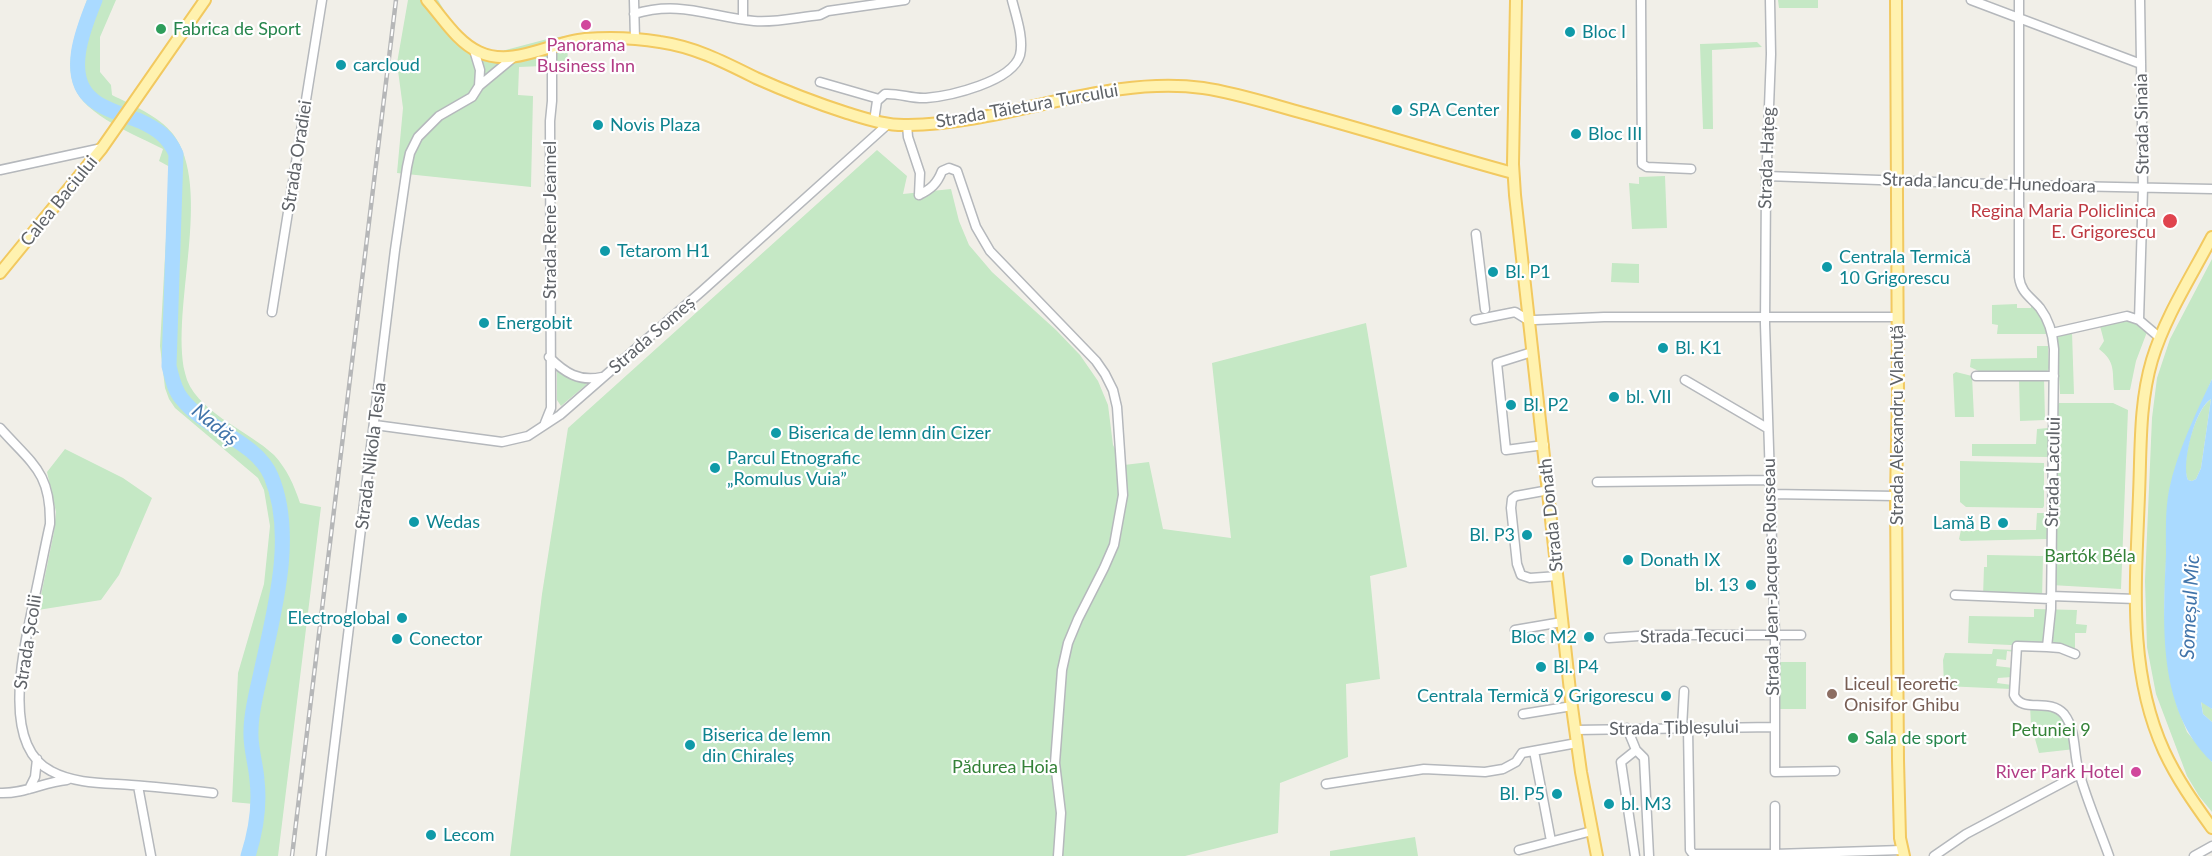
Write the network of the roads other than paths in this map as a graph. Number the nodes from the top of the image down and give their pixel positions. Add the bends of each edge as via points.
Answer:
1 (205, 0) edge
2 (322, 0) edge
3 (427, 0) edge
4 (634, 0) edge
5 (743, 0) edge
6 (828, 0) edge
7 (905, 0) edge
8 (1012, 0) edge
9 (1516, 0) edge
10 (1641, 0) edge
11 (1770, 0) edge
12 (1896, 0) edge
13 (1971, 0) edge
14 (2019, 0) edge
15 (2140, 0) edge
16 (859, 4) edge
17 (828, 11) junction
18 (634, 14) junction
19 (2019, 17) junction
20 (743, 19) junction
21 (635, 39) junction
22 (552, 45) junction
23 (474, 50) junction
24 (514, 57) junction
25 (2141, 64) junction
26 (820, 82) dead end
27 (479, 86) junction
28 (879, 99) junction
29 (874, 121) junction
30 (888, 124) junction
31 (907, 125) junction
32 (102, 148) junction
33 (1691, 169) dead end
34 (0, 170) edge
35 (1513, 173) junction
36 (1766, 176) junction
37 (1897, 181) junction
38 (2020, 185) junction
39 (2143, 188) junction
40 (2212, 189) edge
41 (1476, 234) dead end
42 (2212, 237) edge
43 (0, 273) edge
44 (1485, 309) dead end
45 (272, 312) dead end
46 (1765, 316) junction
47 (1897, 317) junction
48 (1475, 320) dead end
49 (1528, 320) junction
50 (2139, 320) junction
51 (2052, 333) junction
52 (2160, 337) junction
53 (1532, 352) junction
54 (549, 357) junction
55 (605, 376) junction
56 (1976, 376) dead end
57 (2054, 376) junction
58 (1685, 380) dead end
59 (375, 425) junction
60 (0, 428) edge
61 (1767, 428) junction
62 (542, 429) junction
63 (1544, 445) junction
64 (1769, 480) junction
65 (1597, 482) dead end
66 (1549, 490) junction
67 (1770, 494) junction
68 (1896, 496) junction
69 (1558, 576) junction
70 (1955, 595) dead end
71 (2051, 597) junction
72 (2136, 599) junction
73 (1562, 622) junction
74 (1515, 630) dead end
75 (1775, 635) junction
76 (1801, 635) dead end
77 (1609, 638) dead end
78 (2047, 647) junction
79 (2075, 654) dead end
80 (1684, 691) dead end
81 (1572, 706) junction
82 (1522, 714) dead end
83 (1774, 727) junction
84 (1627, 728) junction
85 (1685, 728) junction
86 (1575, 730) junction
87 (1577, 743) junction
88 (1636, 750) junction
89 (1534, 751) junction
90 (37, 759) junction
91 (1835, 771) dead end
92 (2079, 774) junction
93 (74, 779) junction
94 (1326, 784) dead end
95 (138, 786) junction
96 (29, 789) junction
97 (0, 793) edge
98 (213, 793) dead end
99 (1775, 806) dead end
100 (2212, 828) edge
101 (1592, 831) junction
102 (1551, 842) junction
103 (2212, 846) edge
104 (1519, 850) dead end
105 (1903, 853) edge
106 (1775, 854) junction
107 (151, 856) edge
108 (321, 856) edge
109 (1058, 856) edge
110 (1596, 856) edge
111 (1635, 856) edge
112 (1649, 856) edge
113 (1934, 856) edge
114 (2109, 856) edge
115 (2194, 856) edge

1 - 32 main road, Calea Baciului
2 - 45 street, Strada Oradiei
3 - 23 main road, Strada Tăietura Turcului
4 - 18 street
5 - 20 street
6 - 17 street
7 - 16 street
8 - 28 street via 1020,56 999,77 942,96 885,94
9 - 35 main road, Strada Donath
10 - 33 street via 1642,164
11 - 36 street, Strada Hațeg via 1772,54
12 - 37 main road, Strada Alexandru Vlahuță
13 - 19 street
14 - 19 street
15 - 25 street, Strada Sinaia
16 - 17 street
17 - 20 street via 797,18
18 - 20 street via 673,6
18 - 21 street
19 - 25 street
19 - 38 street
21 - 22 main road, Strada Tăietura Turcului via 586,39
21 - 29 main road, Strada Tăietura Turcului via 702,51 759,79
22 - 24 main road, Strada Tăietura Turcului
22 - 54 street, Strada Rene Jeannel
23 - 24 main road, Strada Tăietura Turcului via 496,57
23 - 27 street via 480,70
24 - 27 street, Strada Nikola Tesla
25 - 39 street, Strada Sinaia
26 - 28 street
27 - 59 street, Strada Nikola Tesla via 472,97 430,123 410,153
28 - 29 street
29 - 30 main road, Strada Tăietura Turcului
30 - 31 main road, Strada Tăietura Turcului
30 - 55 street, Strada Someș
31 - 35 main road, Strada Tăietura Turcului via 953,122 1123,89 1191,87 1281,107
31 - 109 street via 920,173 919,195 937,183 942,171 957,171 975,227 990,251 1096,361 1113,390 1117,407 1123,495 1119,520 1104,568 1068,643 1062,669 1055,763 1061,813
32 - 34 street
32 - 43 main road, Calea Baciului
35 - 49 main road, Strada Donath
36 - 37 street, Strada Iancu de Hunedoara
36 - 46 street, Strada Hațeg
37 - 38 street, Strada Iancu de Hunedoara
37 - 47 main road, Strada Alexandru Vlahuță
38 - 39 street, Strada Iancu de Hunedoara
38 - 51 street via 2020,285 2039,307
39 - 40 street, Strada Iancu de Hunedoara
39 - 50 street, Strada Sinaia
41 - 44 street
42 - 52 main road
46 - 47 street
46 - 49 street
46 - 61 street, Strada Hațeg
47 - 68 main road, Strada Alexandru Vlahuță
48 - 49 street via 1515,312
49 - 53 main road, Strada Donath
50 - 51 street via 2127,316
50 - 52 street
51 - 57 street, Strada Lacului
52 - 72 main road via 2143,402
53 - 63 main road, Strada Donath
53 - 63 street via 1497,363 1506,450
54 - 55 street via 575,376
54 - 62 street, Strada Rene Jeannel via 550,408
55 - 62 street, Strada Someș
56 - 57 street
57 - 71 street, Strada Lacului
58 - 61 street
59 - 62 street, Strada Someș via 502,442
59 - 108 street, Strada Nikola Tesla
60 - 90 street, Strada Școlii via 43,476 50,508 20,688 22,725
61 - 64 street, Strada Jean-Jacques Rousseau
63 - 66 main road, Strada Donath
64 - 65 street
64 - 67 street, Strada Jean-Jacques Rousseau
66 - 69 main road, Strada Donath
66 - 69 street via 1516,496 1511,508 1521,575
67 - 68 street
67 - 75 street, Strada Jean-Jacques Rousseau
68 - 105 main road, Strada Alexandru Vlahuță via 1898,760
69 - 73 main road, Strada Donath
70 - 71 street
71 - 72 street
71 - 78 street, Strada Lacului
72 - 100 main road via 2139,667 2149,708 2170,763
73 - 74 street
73 - 81 main road, Strada Donath
75 - 76 street
75 - 77 street, Strada Tecuci
75 - 83 street, Strada Jean-Jacques Rousseau
78 - 79 street
78 - 92 street via 2017,646 2016,700 2022,704 2048,704 2065,716 2075,742
80 - 85 street
81 - 82 street
81 - 86 main road, Strada Donath
83 - 85 street, Strada Țibleșului
83 - 91 street, Strada Jean-Jacques Rousseau via 1775,772
84 - 85 street, Strada Țibleșului
84 - 86 street, Strada Țibleșului
84 - 88 street
85 - 106 street via 1690,850 1693,854
86 - 87 main road, Strada Donath
87 - 89 street
87 - 101 main road, Strada Donath
88 - 111 street via 1621,762
88 - 112 street via 1644,758
89 - 94 street via 1522,753 1516,762 1503,769 1485,772 1424,769
89 - 102 street
90 - 93 street via 51,771
90 - 96 street
92 - 113 street via 1966,834
92 - 114 street
93 - 95 street
93 - 96 street
95 - 98 street
95 - 107 street
96 - 97 street
99 - 106 street
101 - 102 street
101 - 110 main road, Strada Donath
102 - 104 street
103 - 115 street
105 - 106 street

